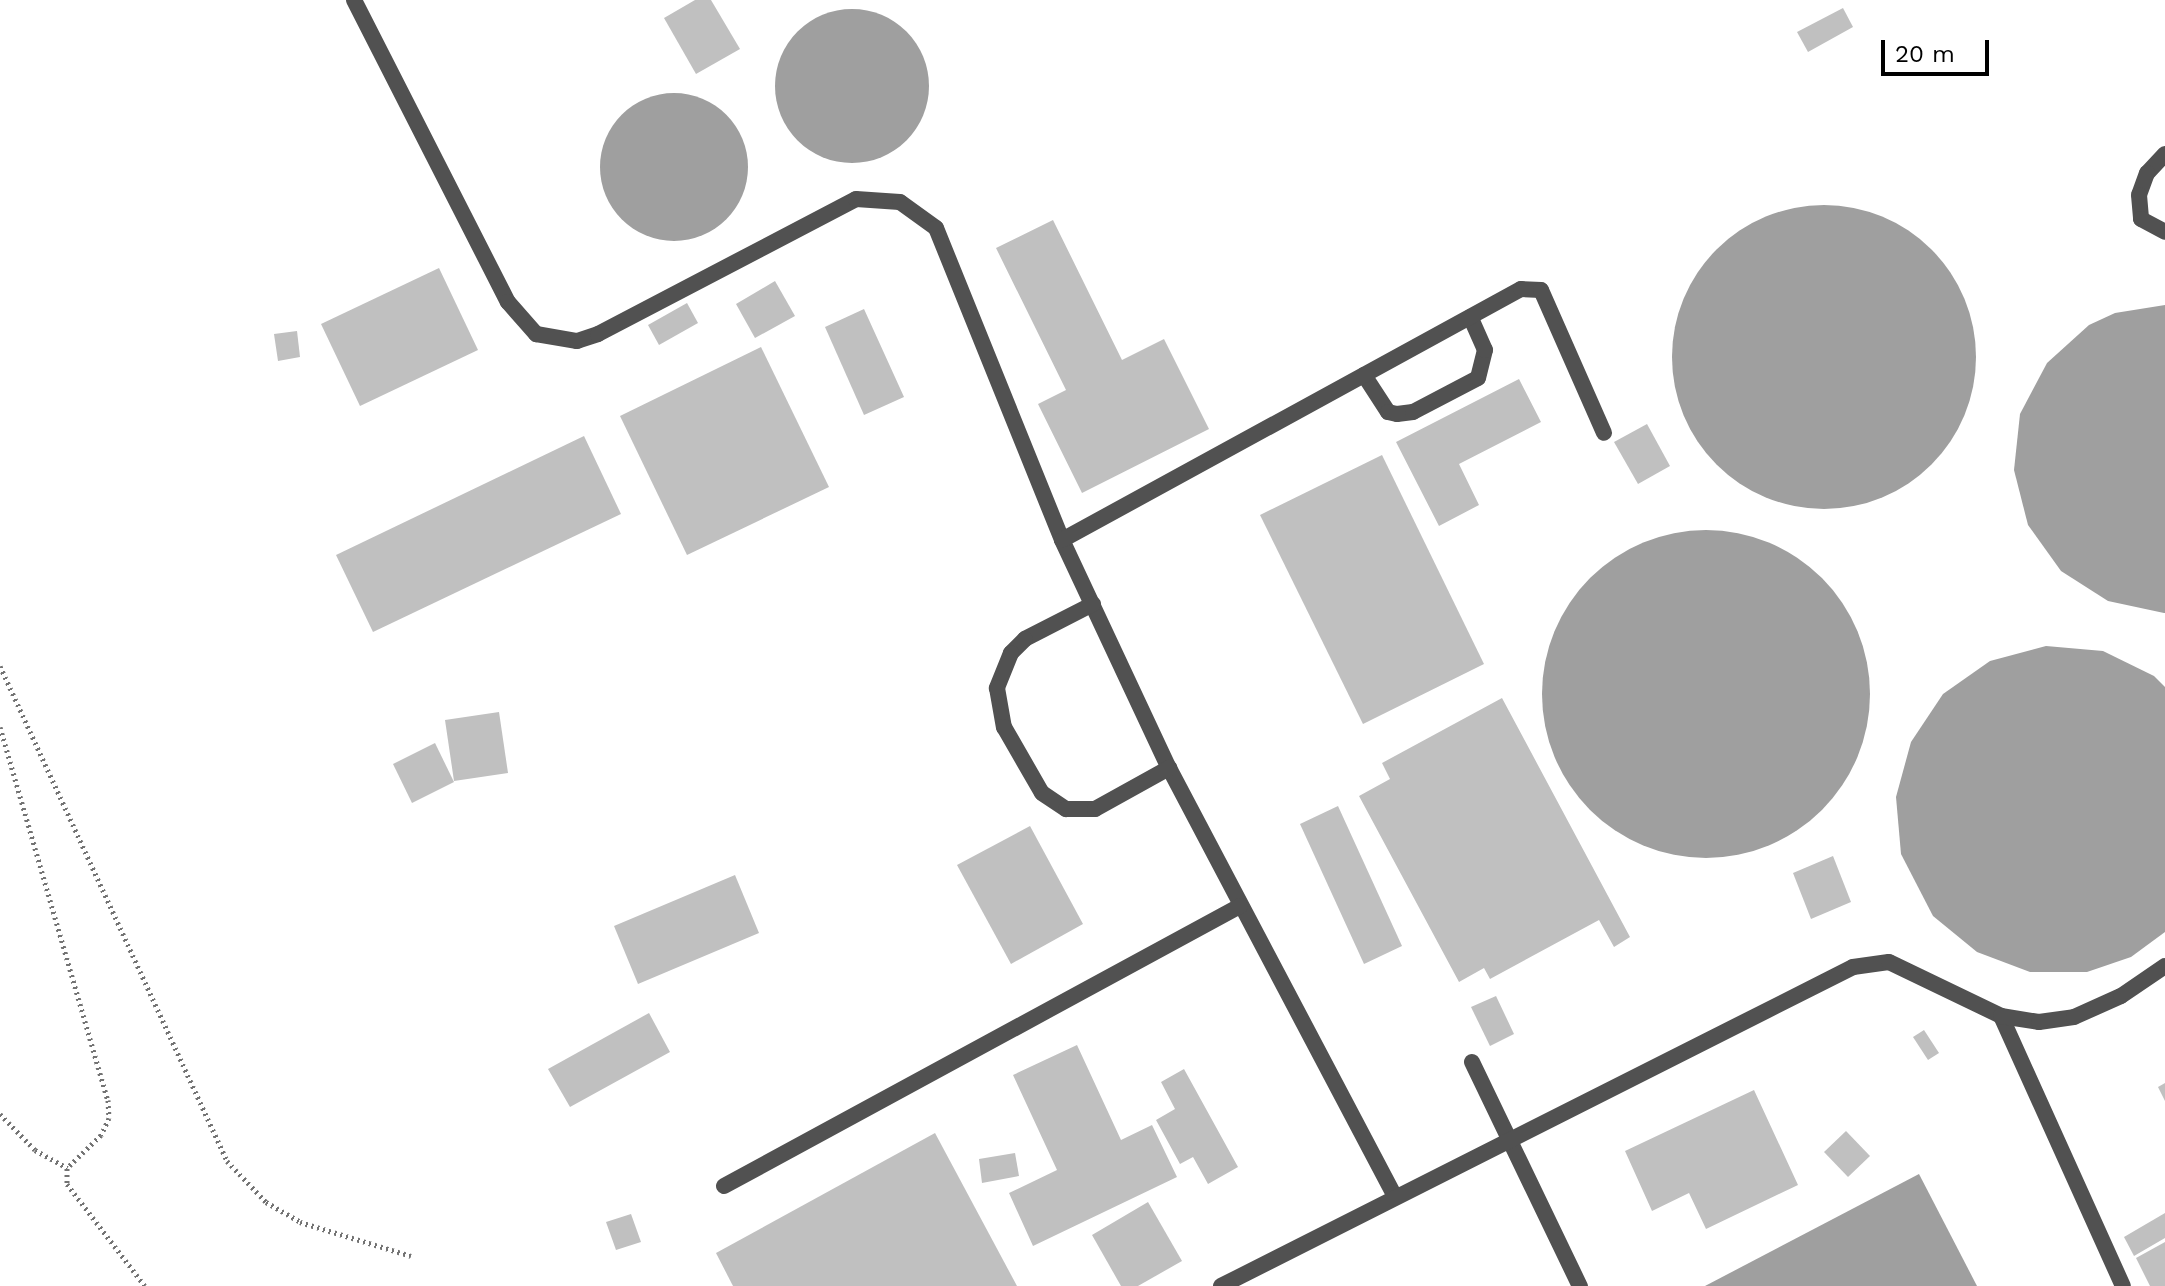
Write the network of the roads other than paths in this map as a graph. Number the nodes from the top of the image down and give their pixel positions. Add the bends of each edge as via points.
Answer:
1 (354, 0) edge
2 (2165, 154) edge
3 (2165, 232) edge
4 (1470, 317) junction
5 (1364, 375) junction
6 (1604, 433) dead end
7 (1062, 540) junction
8 (1093, 604) junction
9 (1169, 768) junction
10 (1240, 906) junction
11 (2165, 966) edge
12 (2001, 1016) junction
13 (1472, 1062) dead end
14 (1508, 1142) junction
15 (724, 1186) dead end
16 (1395, 1196) junction
17 (1221, 1286) edge
18 (1580, 1286) edge
19 (2123, 1286) edge

1 - 7 lane via 508,302 536,334 577,341 598,334 856,199 889,199 920,212 947,247
2 - 3 lane via 2147,173 2139,195 2141,219
4 - 5 lane
4 - 5 lane via 1485,350 1478,378 1413,412 1397,414 1388,412
4 - 6 lane via 1521,289 1541,290
5 - 7 lane
7 - 8 lane
8 - 9 lane
8 - 9 lane via 1025,639 1011,653 997,688 1004,727 1042,793 1066,809 1095,809
9 - 10 lane
10 - 15 lane
10 - 16 lane
11 - 12 lane via 2121,996 2074,1017 2039,1022
12 - 14 lane via 1889,962 1853,967
12 - 19 lane
13 - 14 lane
14 - 16 lane
14 - 18 lane
16 - 17 lane

